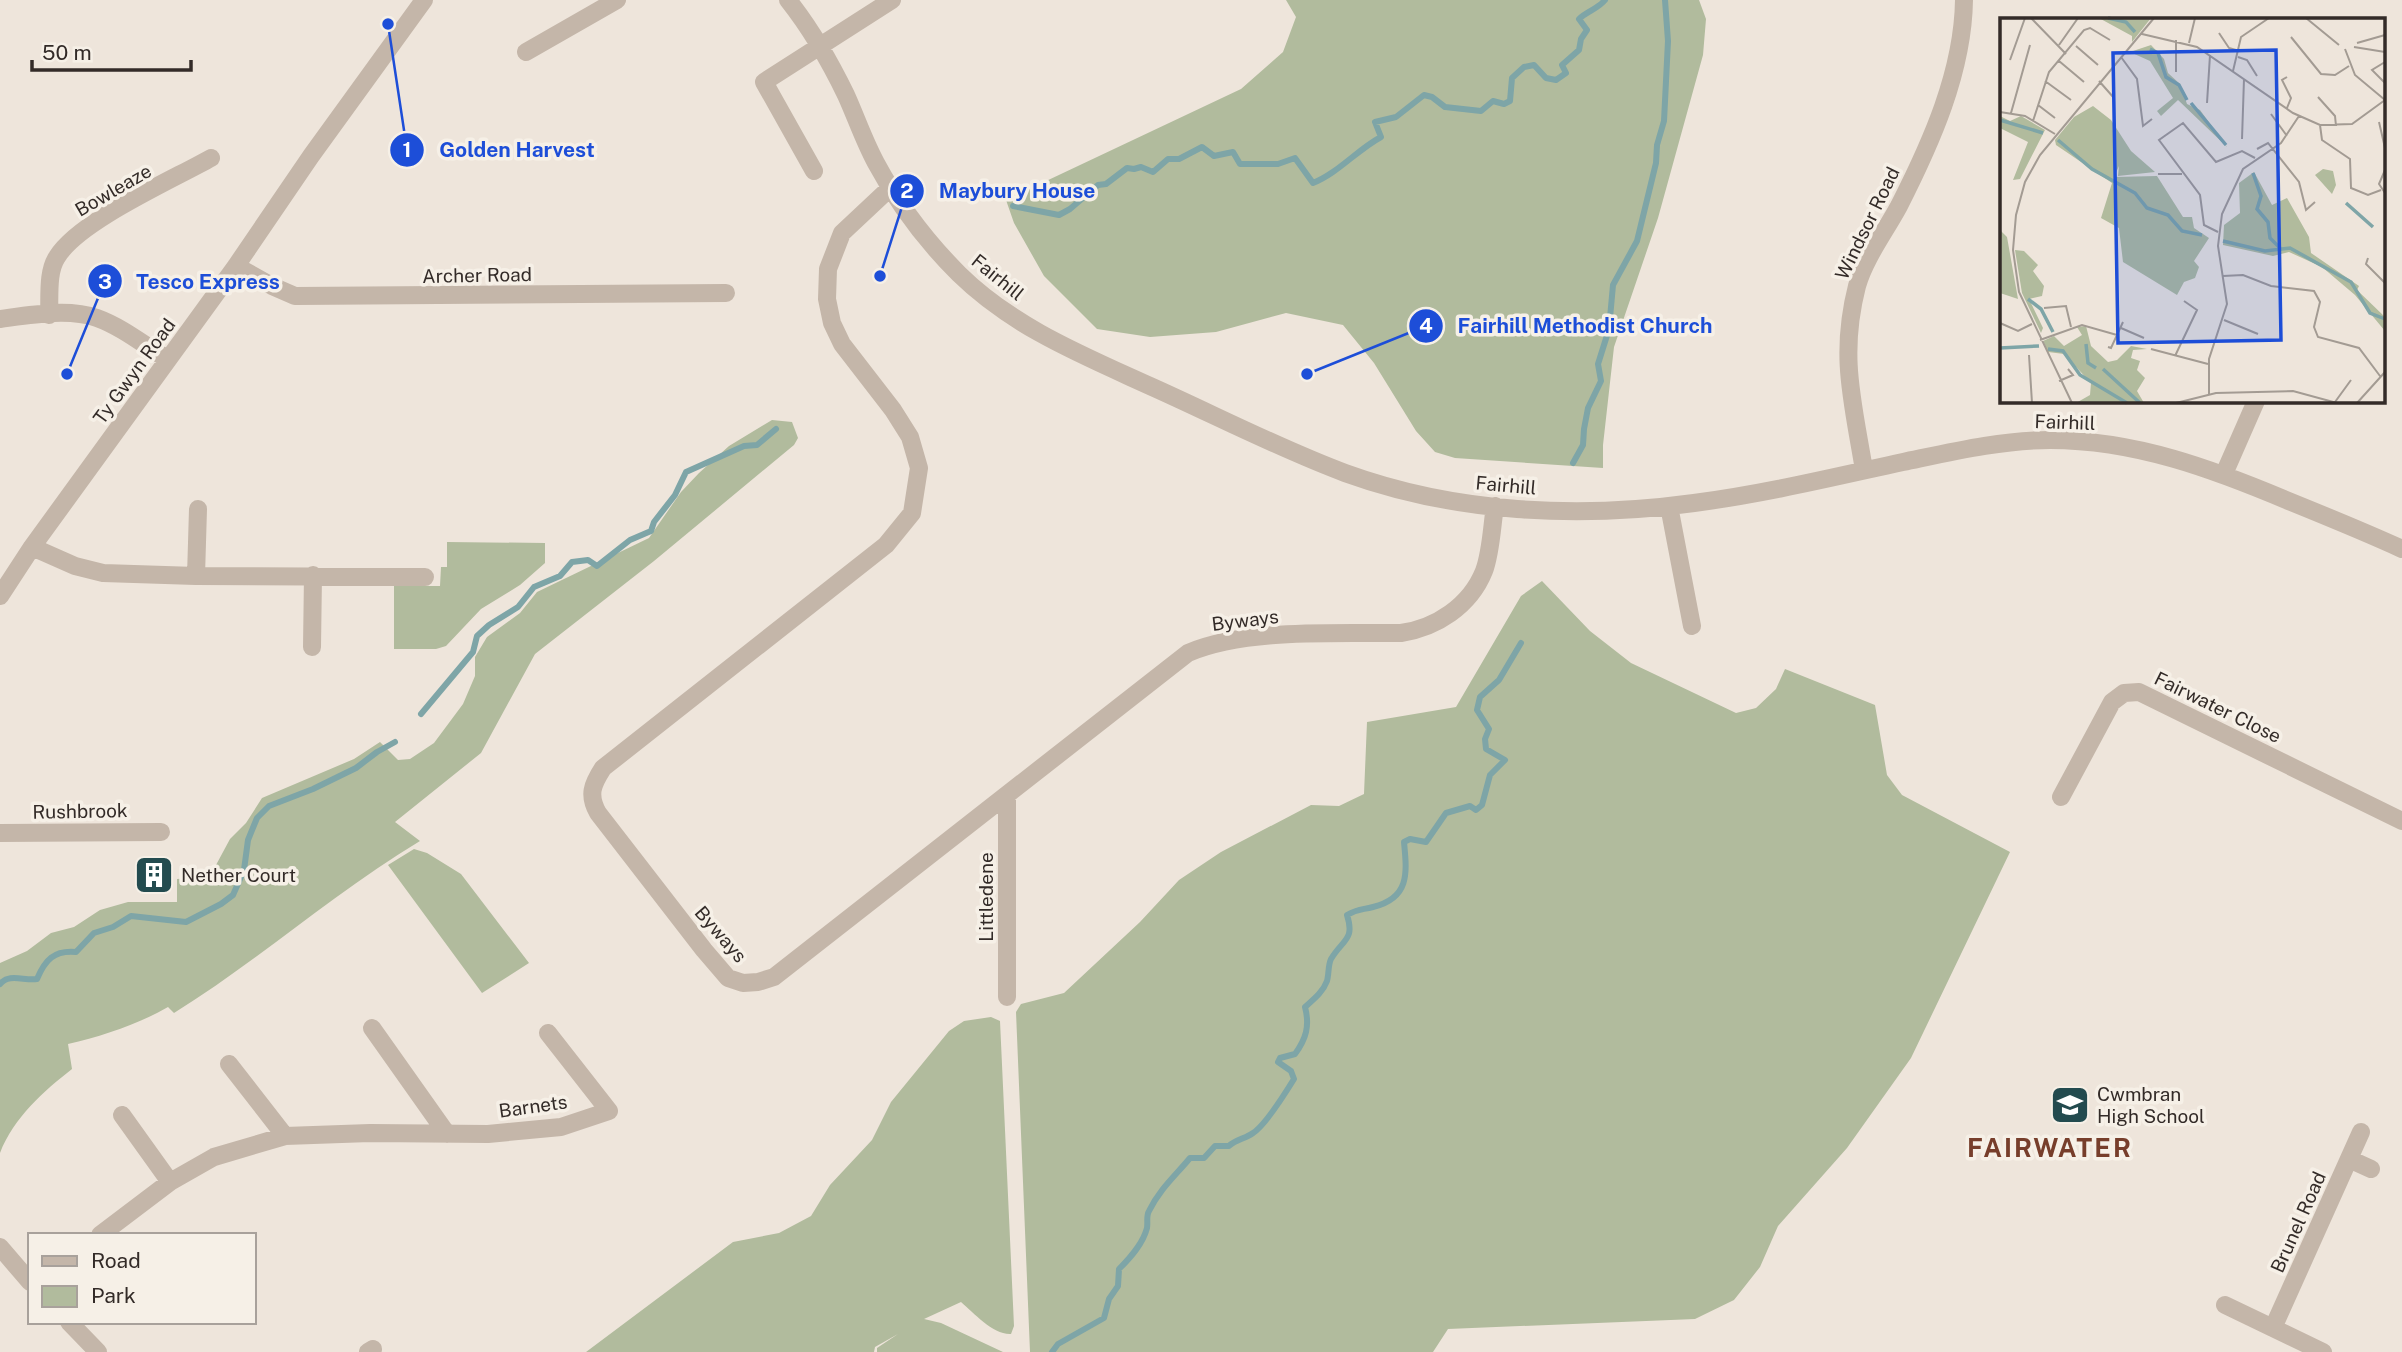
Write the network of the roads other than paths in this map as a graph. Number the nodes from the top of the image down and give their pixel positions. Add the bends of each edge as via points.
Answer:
1 (424, 0) edge
2 (617, 0) edge
3 (788, 0) edge
4 (892, 0) edge
5 (1964, 0) edge
6 (821, 47) junction
7 (526, 52) dead end
8 (211, 158) dead end
9 (814, 172) dead end
10 (890, 188) junction
11 (236, 266) junction
12 (726, 293) dead end
13 (49, 315) junction
14 (0, 318) edge
15 (167, 359) junction
16 (2256, 402) edge
17 (1864, 470) junction
18 (2224, 474) junction
19 (1495, 506) junction
20 (1669, 506) junction
21 (198, 509) dead end
22 (32, 547) junction
23 (2402, 549) edge
24 (313, 575) junction
25 (196, 576) junction
26 (425, 577) dead end
27 (0, 596) edge
28 (1692, 626) dead end
29 (312, 647) dead end
30 (1007, 796) junction
31 (2062, 797) dead end
32 (2402, 821) edge
33 (161, 832) dead end
34 (0, 833) edge
35 (1007, 997) dead end
36 (372, 1028) dead end
37 (548, 1033) dead end
38 (229, 1064) dead end
39 (122, 1115) dead end
40 (2361, 1132) dead end
41 (447, 1134) junction
42 (285, 1136) junction
43 (2349, 1159) junction
44 (2371, 1169) dead end
45 (170, 1182) junction
46 (103, 1233) edge
47 (0, 1247) edge
48 (28, 1280) edge
49 (2225, 1305) dead end
50 (71, 1324) edge
51 (2273, 1328) junction
52 (98, 1352) edge
53 (2323, 1352) edge

1 - 11 street, Ty Gwyn Road
2 - 7 street
3 - 6 street, Fairhill
4 - 6 street
5 - 17 street, Windsor Road via 1964,22 1947,95 1917,168 1869,258 1853,305 1847,353
6 - 9 street via 764,82
6 - 10 street, Fairhill
8 - 13 street, Bowleaze via 72,239 56,258
10 - 19 street, Fairhill via 957,272 1037,333 1225,422 1347,473 1400,490
10 - 30 street, Byways via 842,233 828,269 827,299 842,344 910,437 919,468 912,513 886,545 603,768 592,785 591,801 704,950 728,978 743,983 774,977
11 - 12 street, Archer Road via 295,296
11 - 15 street, Ty Gwyn Road
13 - 14 street
13 - 15 street via 95,318
15 - 22 street, Ty Gwyn Road
16 - 18 street
17 - 18 street, Fairhill via 1959,450 2048,440 2138,450
17 - 20 street, Fairhill
18 - 23 street, Fairhill
19 - 20 street, Fairhill via 1612,511
19 - 30 street, Byways via 1485,570 1472,593 1438,622 1401,633 1212,643 1188,653
20 - 28 street
21 - 25 street
22 - 25 street via 103,573
22 - 27 street, Ty Gwyn Road
24 - 25 street
24 - 26 street
24 - 29 street
30 - 35 street, Littledene
31 - 32 street, Fairwater Close via 2112,702 2124,693 2138,692
33 - 34 street, Rushbrook
36 - 41 street
37 - 41 street, Barnets via 609,1111 561,1127
38 - 42 street
39 - 45 street
40 - 43 street, Brunel Road
41 - 42 street, Barnets
42 - 45 street, Barnets via 214,1157
43 - 44 street
43 - 51 street, Brunel Road
45 - 46 street, Barnets
47 - 48 street
49 - 51 street
50 - 52 street
51 - 53 street

